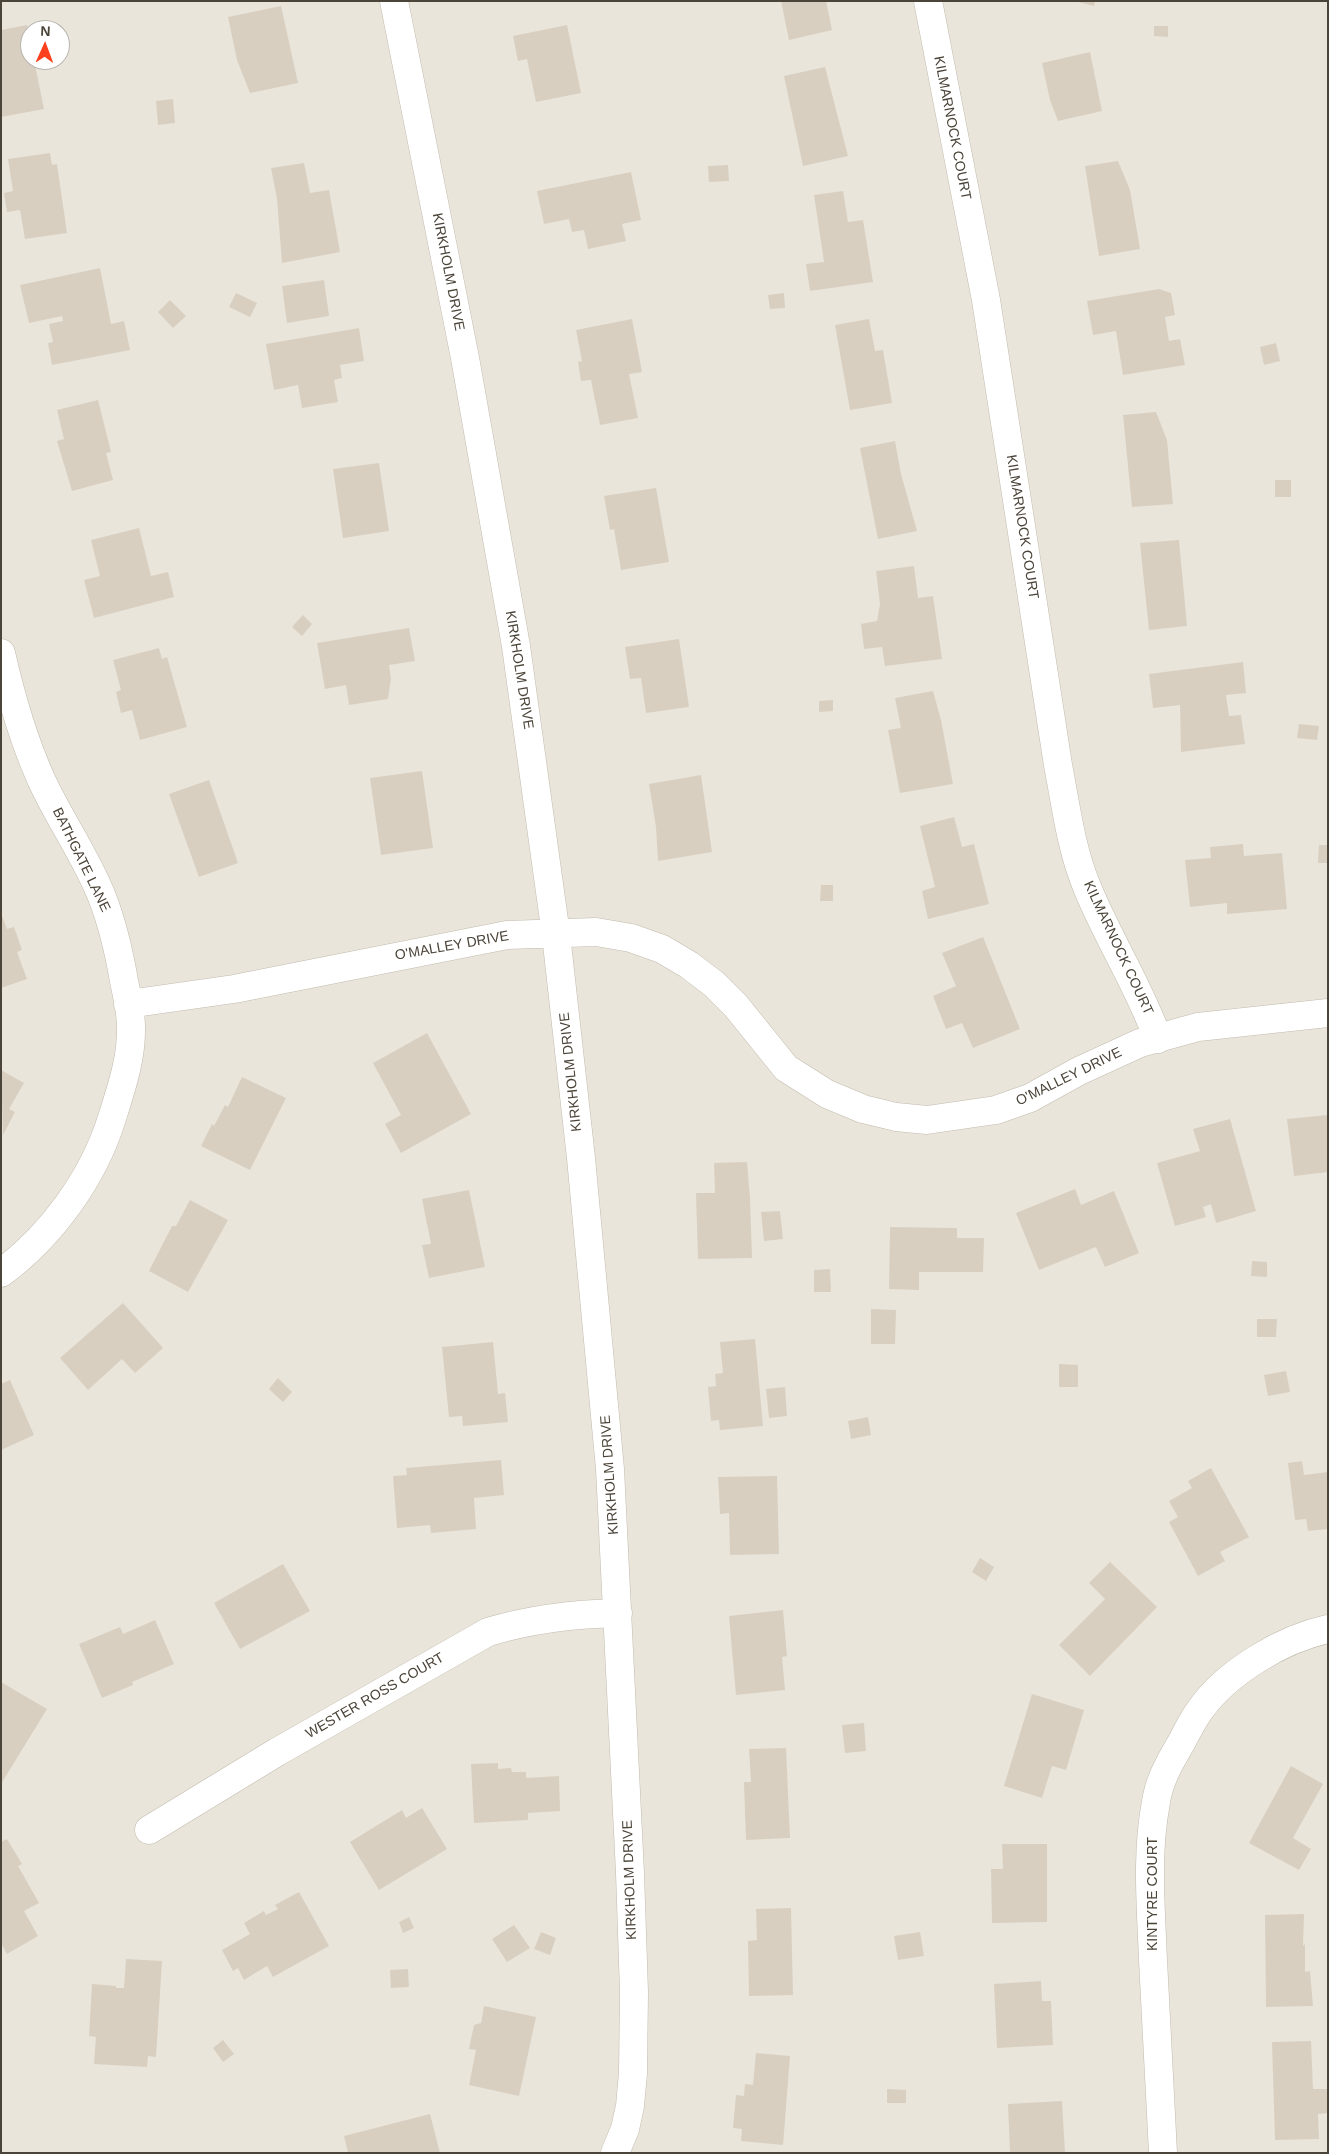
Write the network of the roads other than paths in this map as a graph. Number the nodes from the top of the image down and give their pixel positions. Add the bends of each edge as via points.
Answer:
1 (394, 1) edge
2 (928, 1) edge
3 (1, 653) edge
4 (556, 935) junction
5 (128, 1004) junction
6 (1328, 1013) edge
7 (1158, 1039) junction
8 (1, 1273) edge
9 (618, 1613) junction
10 (1328, 1628) edge
11 (149, 1830) dead end
12 (615, 2153) edge
13 (1163, 2153) edge

1 - 4 street, KIRKHOLM DRIVE via 465,358 514,637
2 - 7 street, KILMARNOCK COURT via 986,300 1072,837 1086,885 1147,1008
3 - 5 street, BATHGATE LANE via 23,734 42,781 107,911 116,936
4 - 5 street, O'MALLEY DRIVE via 506,935 234,989
4 - 7 street, O'MALLEY DRIVE via 596,932 631,938 662,949 714,984 786,1068 827,1094 863,1109 896,1117 927,1120 996,1110 1030,1098 1140,1043
4 - 9 street, KIRKHOLM DRIVE via 609,1449
5 - 8 street, BATHGATE LANE via 131,1026 126,1072 98,1154 57,1219 23,1257
6 - 7 street, O'MALLEY DRIVE via 1198,1028
9 - 11 street, WESTER ROSS COURT via 550,1618 488,1632 286,1747
9 - 12 street, KIRKHOLM DRIVE via 634,1992 630,2106
10 - 13 street, KINTYRE COURT via 1282,1644 1222,1686 1200,1710 1166,1769 1156,1801 1150,1891

